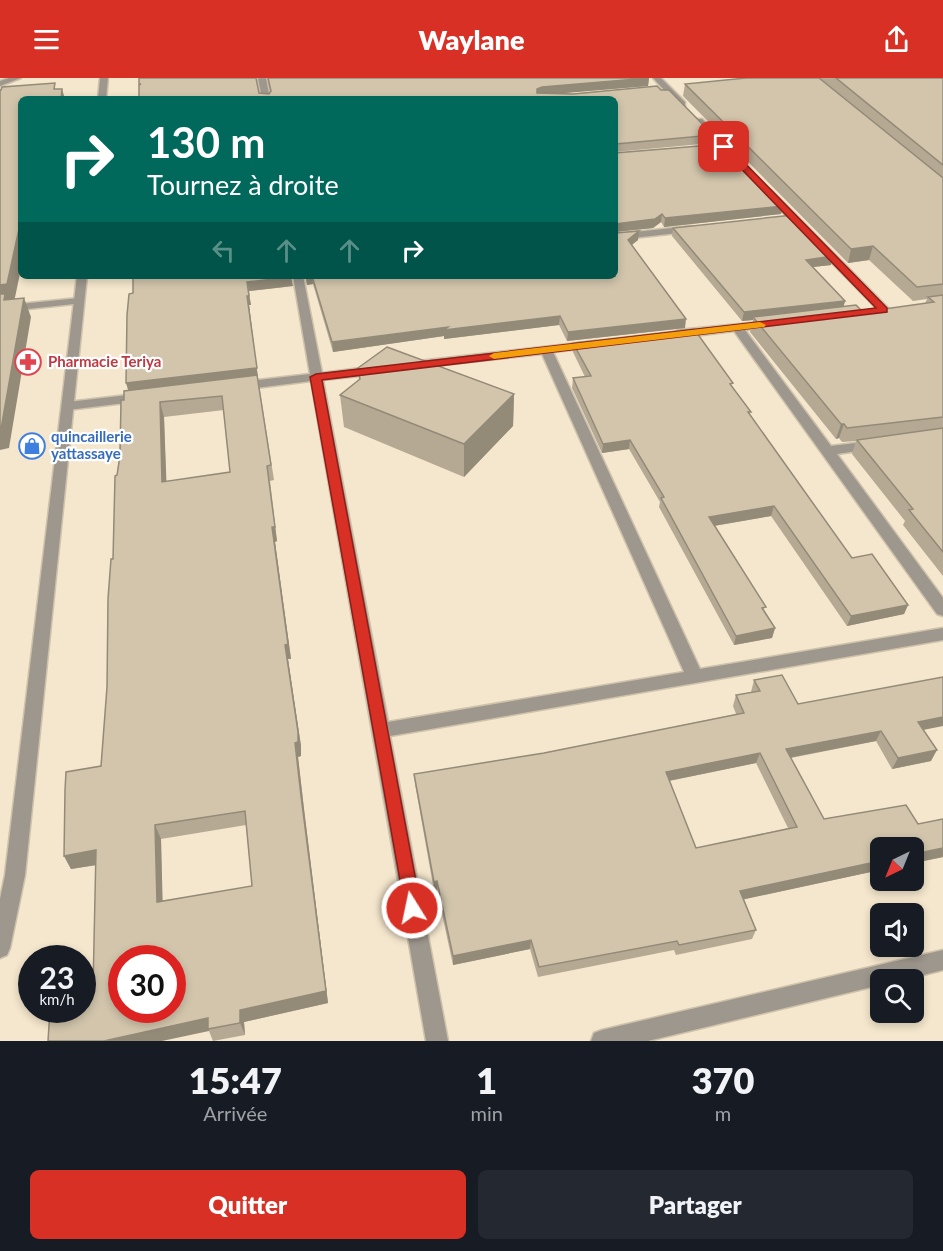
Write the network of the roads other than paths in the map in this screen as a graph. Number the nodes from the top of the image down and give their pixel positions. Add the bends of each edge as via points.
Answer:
1 (17, 78) edge
2 (104, 78) edge
3 (262, 78) edge
4 (657, 78) edge
5 (0, 84) edge
6 (667, 88) junction
7 (679, 88) dead end
8 (656, 90) edge
9 (102, 96) edge
10 (265, 96) edge
11 (740, 162) edge
12 (763, 186) edge
13 (794, 218) junction
14 (782, 219) edge
15 (698, 228) edge
16 (618, 237) edge
17 (82, 279) edge
18 (299, 279) edge
19 (79, 301) junction
20 (0, 309) edge
21 (884, 310) edge
22 (782, 322) edge
23 (737, 327) junction
24 (669, 335) edge
25 (602, 343) edge
26 (546, 350) junction
27 (316, 377) junction
28 (221, 388) edge
29 (162, 395) edge
30 (68, 406) junction
31 (885, 444) edge
32 (827, 452) junction
33 (943, 610) edge
34 (943, 634) edge
35 (695, 677) junction
36 (380, 731) junction
37 (0, 948) edge
38 (943, 960) edge
39 (436, 1041) edge
40 (602, 1041) edge

1 - 5 street
2 - 9 street
3 - 10 street
4 - 6 street
6 - 7 street
6 - 8 street
6 - 11 street via 718,147
12 - 13 street
13 - 14 street
13 - 21 street
15 - 16 street
17 - 19 street
18 - 27 street
19 - 20 street
19 - 30 street
22 - 23 street
23 - 24 street
23 - 32 street
25 - 26 street
26 - 27 street
26 - 35 street
27 - 28 street
27 - 36 street
29 - 30 street
30 - 37 street via 15,875
31 - 32 street
32 - 33 street
34 - 35 street
35 - 36 street
36 - 39 street
38 - 40 street

